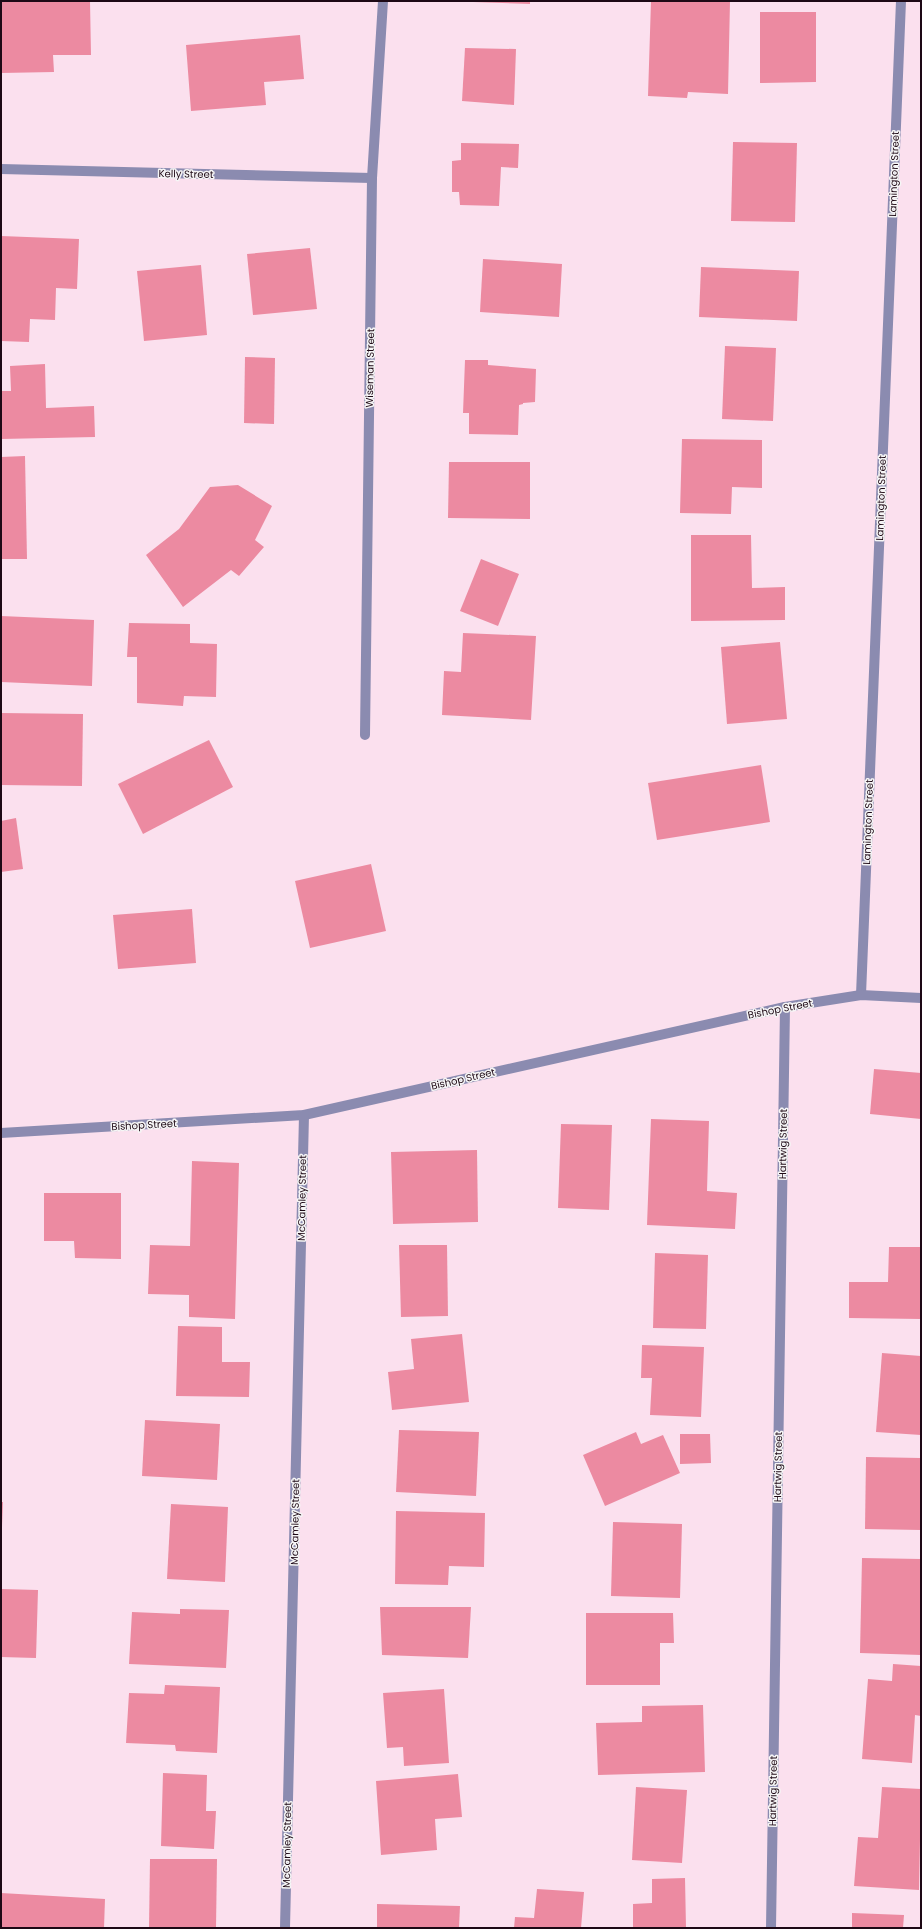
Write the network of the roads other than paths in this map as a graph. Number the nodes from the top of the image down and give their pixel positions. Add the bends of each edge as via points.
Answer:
1 (383, 1) edge
2 (901, 1) edge
3 (1, 169) edge
4 (372, 178) junction
5 (365, 735) dead end
6 (861, 995) junction
7 (921, 998) edge
8 (785, 1007) junction
9 (304, 1115) junction
10 (1, 1133) edge
11 (285, 1928) edge
12 (771, 1928) edge

1 - 4 street, Wiseman Street
2 - 6 street, Lamington Street
3 - 4 street, Kelly Street
4 - 5 street, Wiseman Street
6 - 7 street, Bishop Street
6 - 8 street, Bishop Street
8 - 9 street, Bishop Street
8 - 12 street, Hartwig Street
9 - 10 street, Bishop Street
9 - 11 street, McCamley Street

